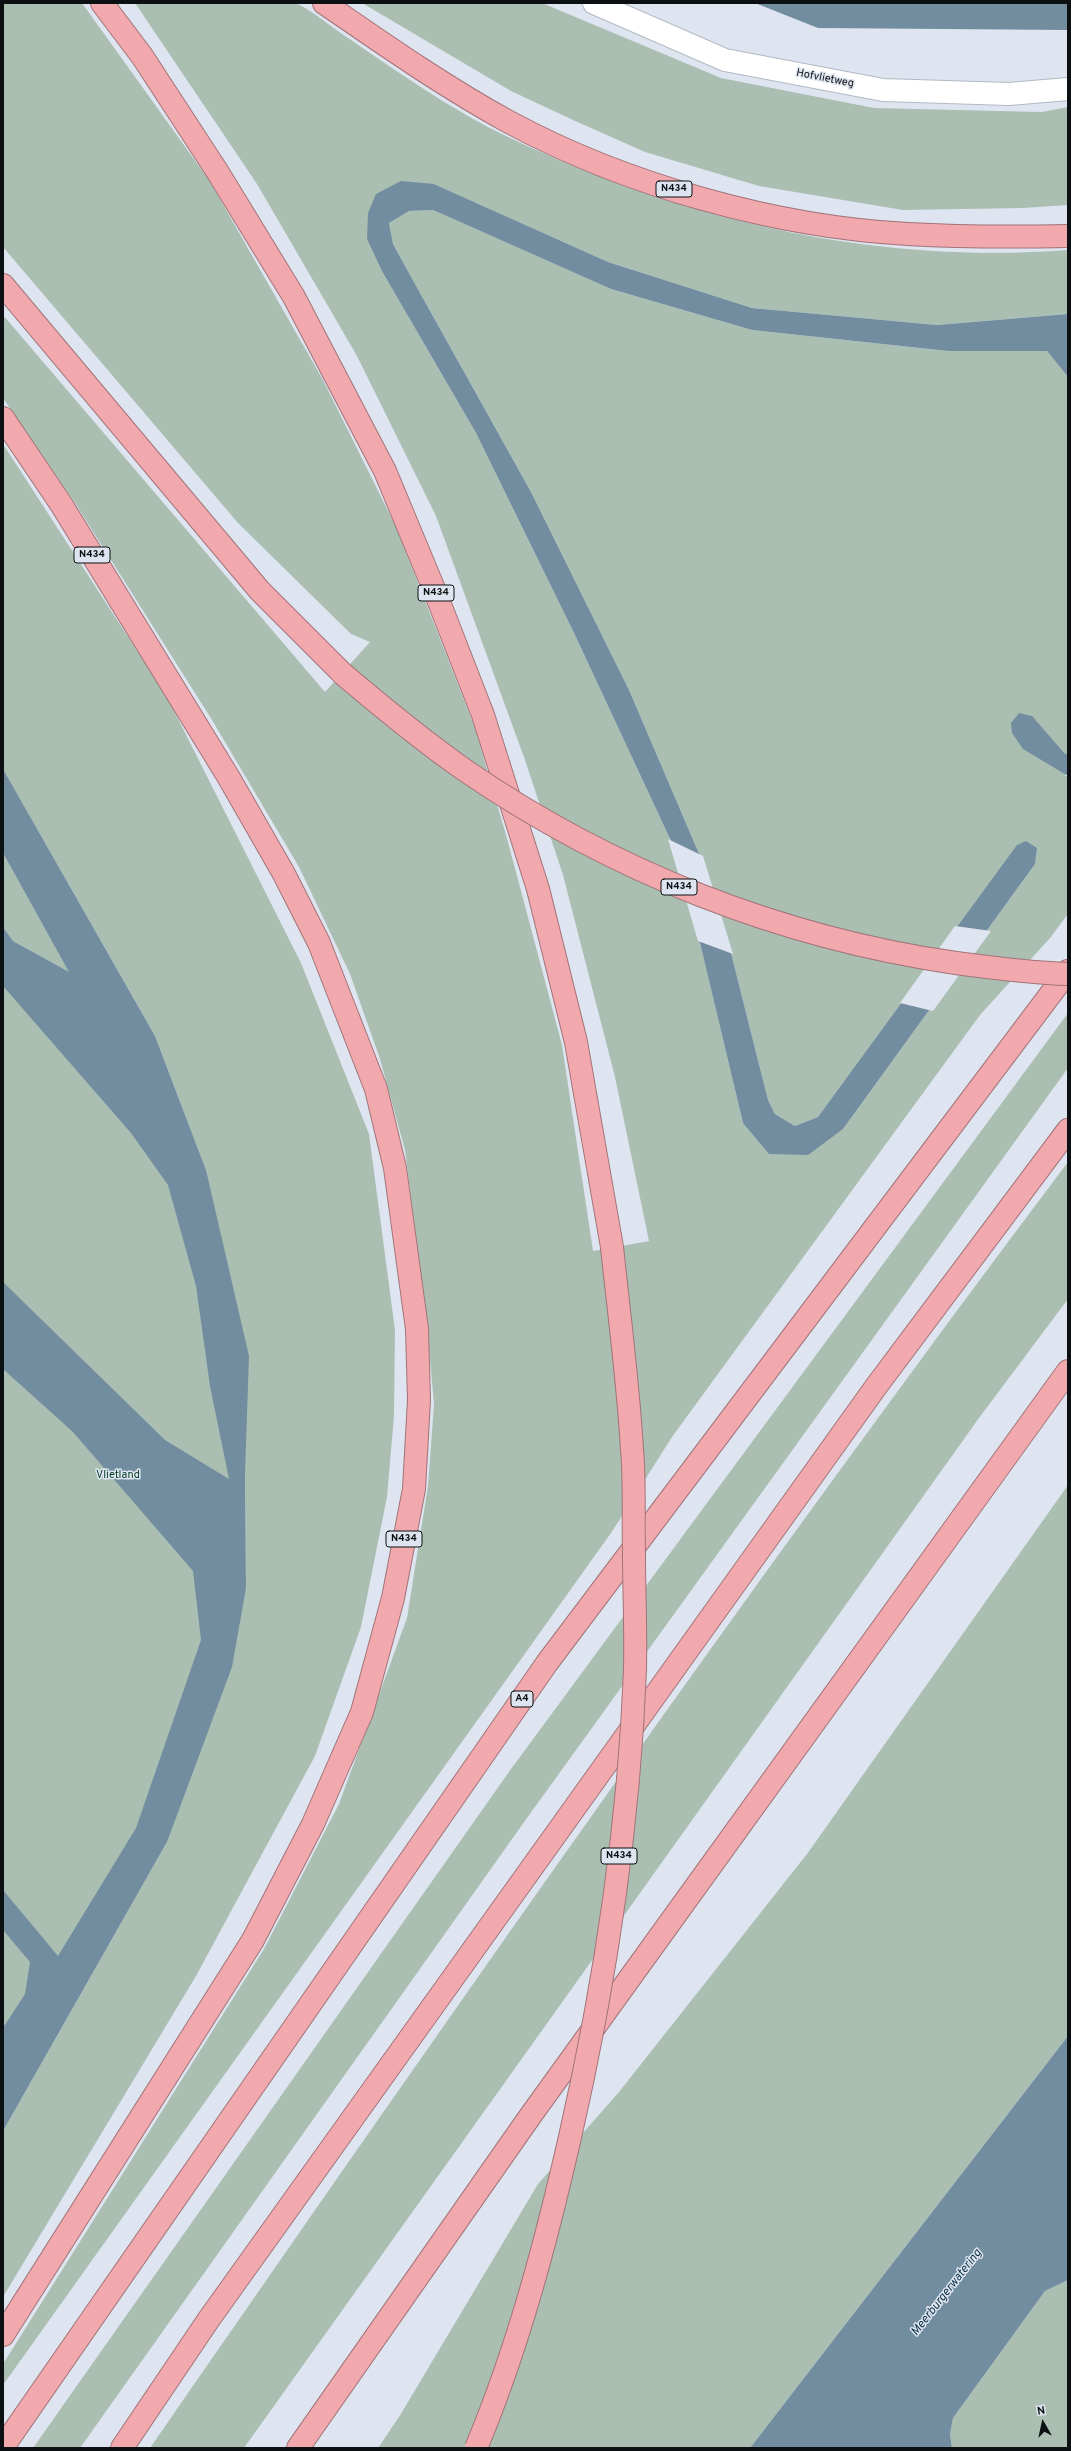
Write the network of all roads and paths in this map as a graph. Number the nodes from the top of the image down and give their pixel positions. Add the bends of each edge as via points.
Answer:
1 (102, 3) edge
2 (324, 3) edge
3 (594, 3) edge
4 (1068, 89) edge
5 (1068, 236) edge
6 (3, 285) edge
7 (3, 418) edge
8 (1068, 972) edge
9 (1068, 1130) edge
10 (1068, 1371) edge
11 (3, 2335) edge
12 (3, 2447) edge
13 (122, 2448) edge
14 (298, 2448) edge
15 (476, 2448) edge

1 - 15 highway, N434, bridge via 142,56 294,297 385,471 434,589 483,715 538,890 576,1042 612,1247 632,1450 635,1667 630,1758 619,1856 602,1981 557,2192 526,2307 499,2391
2 - 5 highway, N434 via 427,74 510,122 590,161 649,182 740,208 807,222 906,234
3 - 4 street, Hofvlietweg via 725,60 883,90 1009,94
6 - 8 highway, N434, bridge via 260,591 343,674 413,733 522,807 608,854 700,896 782,924 919,958 992,968
7 - 11 highway, N434 via 61,504 229,778 284,874 319,943 376,1089 395,1168 417,1329 419,1400 414,1489 393,1598 362,1712 313,1824 253,1940
8 - 12 highway, A4 via 547,1663
9 - 13 highway via 870,1394 209,2319
10 - 14 highway via 531,2115

